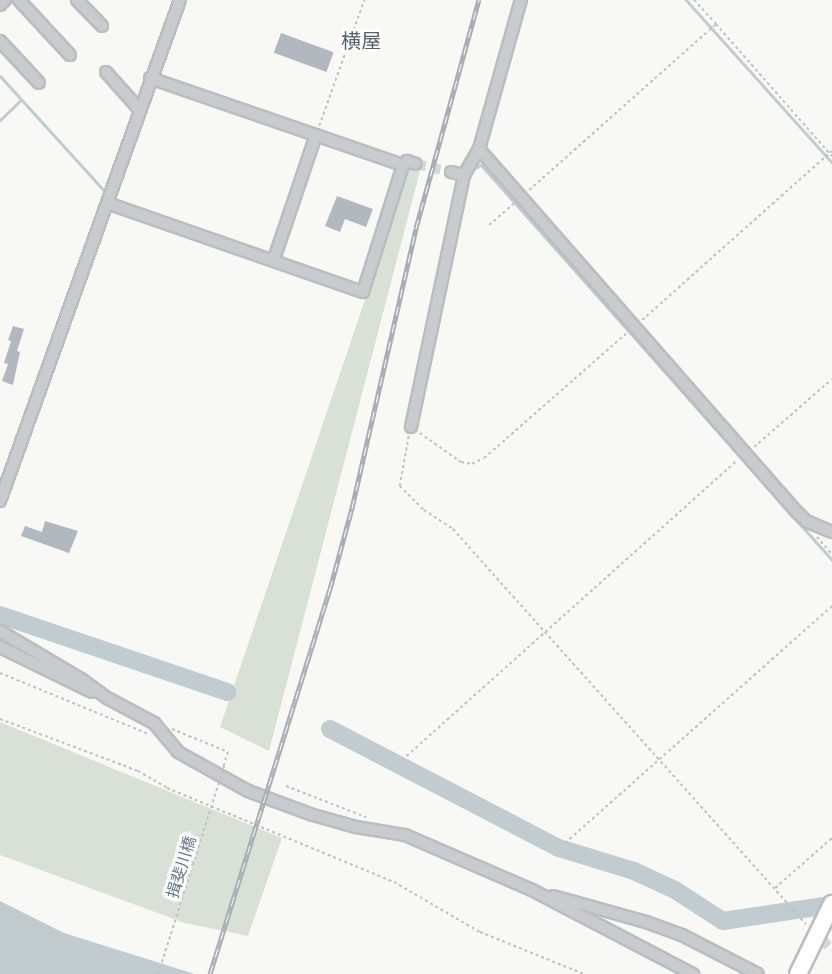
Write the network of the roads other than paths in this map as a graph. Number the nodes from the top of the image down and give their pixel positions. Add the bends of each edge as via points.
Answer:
1 (5, 0) edge
2 (20, 0) edge
3 (78, 0) edge
4 (168, 0) edge
5 (521, 0) edge
6 (178, 4) edge
7 (0, 5) edge
8 (102, 26) dead end
9 (0, 41) edge
10 (70, 55) dead end
11 (106, 72) dead end
12 (150, 78) junction
13 (39, 83) dead end
14 (139, 109) junction
15 (316, 135) junction
16 (479, 149) junction
17 (416, 164) tunnel mouth
18 (403, 165) junction
19 (451, 172) tunnel mouth
20 (464, 175) junction
21 (107, 203) junction
22 (274, 259) junction
23 (411, 427) road end
24 (0, 501) edge
25 (832, 532) edge
26 (0, 631) edge
27 (0, 647) edge
28 (109, 699) junction
29 (532, 890) junction
30 (832, 904) edge
31 (693, 974) edge
32 (758, 974) edge
33 (798, 974) edge

1 - 7 street
2 - 10 street
3 - 8 street
4 - 6 street
5 - 16 street
6 - 12 street
9 - 13 street
11 - 14 street
12 - 14 street
12 - 15 street
14 - 21 street
15 - 18 street
15 - 22 street
16 - 20 street
16 - 25 street via 806,521
17 - 18 street via 406,161
18 - 22 street via 363,292
19 - 20 street
20 - 23 street
21 - 22 street
21 - 24 street
26 - 28 street
27 - 28 street
28 - 29 street via 154,723 178,752 208,771 284,807 356,827 405,835
29 - 31 street
29 - 32 street via 682,935
30 - 33 highway

